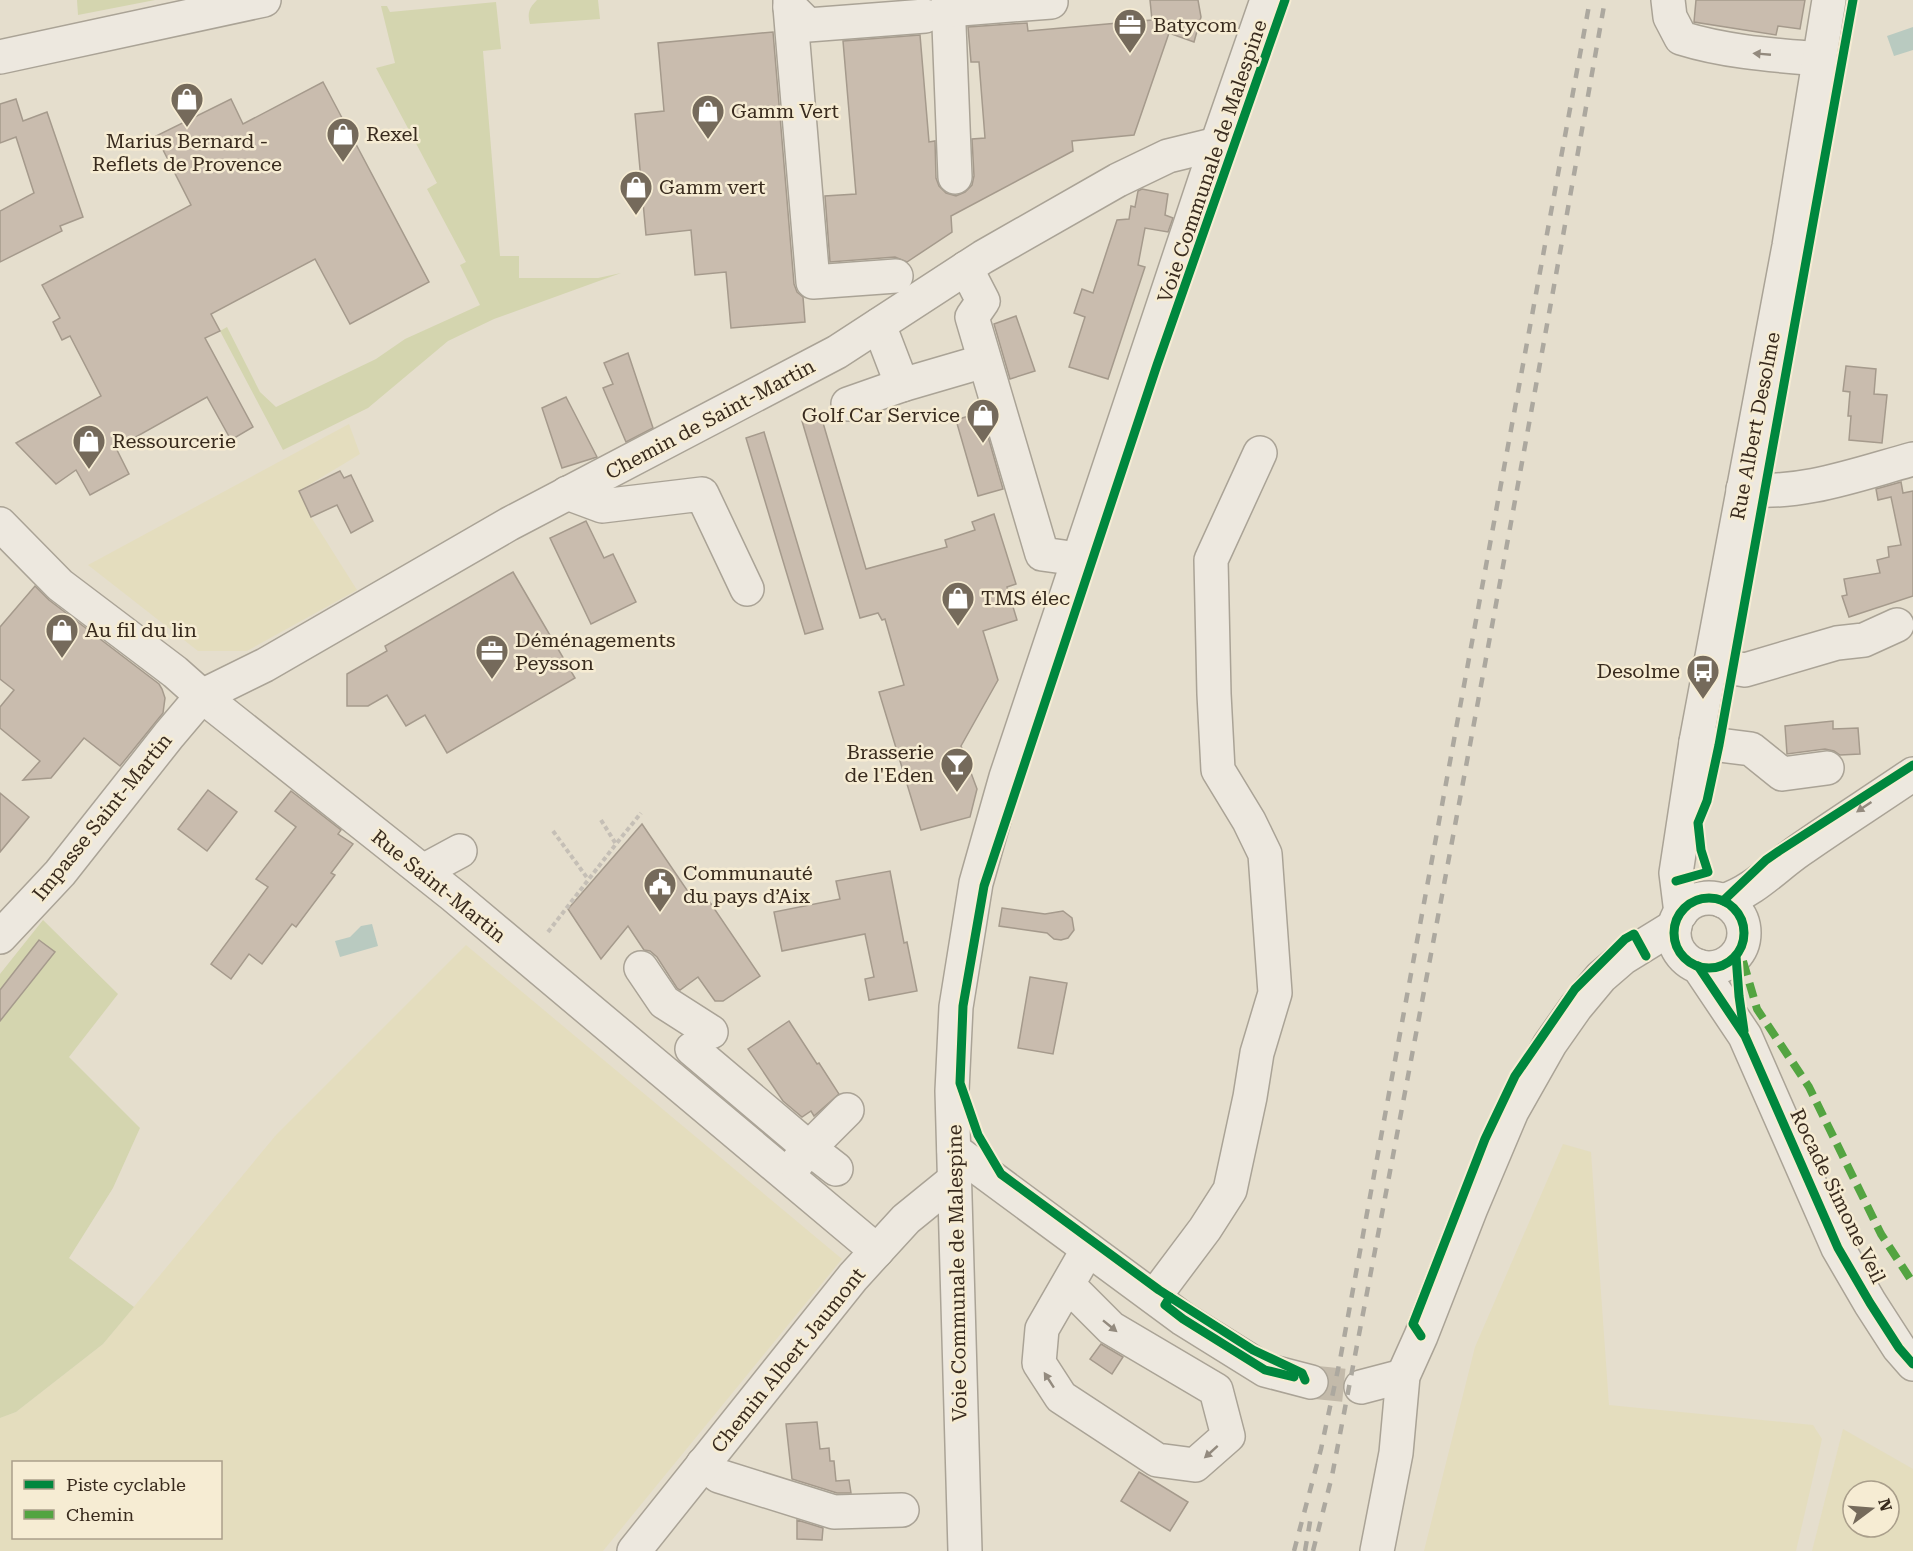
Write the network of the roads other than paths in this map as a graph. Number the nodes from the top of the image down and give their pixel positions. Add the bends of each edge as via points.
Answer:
1 (264, 0) edge
2 (1267, 0) edge
3 (1668, 0) edge
4 (1829, 0) edge
5 (1052, 2) dead end
6 (790, 4) edge
7 (940, 8) edge
8 (0, 57) edge
9 (1820, 58) junction
10 (1217, 144) junction
11 (955, 177) dead end
12 (966, 268) junction
13 (896, 276) dead end
14 (879, 324) junction
15 (974, 364) dead end
16 (902, 385) junction
17 (848, 404) dead end
18 (1260, 453) dead end
19 (1913, 459) edge
20 (1743, 489) junction
21 (567, 493) junction
22 (0, 524) edge
23 (1078, 559) junction
24 (747, 589) dead end
25 (1897, 625) dead end
26 (1710, 664) junction
27 (202, 696) junction
28 (1696, 742) junction
29 (1827, 768) dead end
30 (1913, 774) edge
31 (460, 851) dead end
32 (423, 871) junction
33 (1694, 926) junction
34 (0, 937) edge
35 (1736, 956) junction
36 (641, 968) dead end
37 (1745, 1036) junction
38 (847, 1110) dead end
39 (809, 1148) junction
40 (954, 1165) junction
41 (836, 1169) dead end
42 (787, 1176) junction
43 (1088, 1249) junction
44 (877, 1251) junction
45 (1068, 1285) junction
46 (1154, 1297) junction
47 (1913, 1364) edge
48 (1403, 1376) junction
49 (1311, 1382) tunnel mouth
50 (1361, 1387) tunnel mouth
51 (703, 1464) junction
52 (902, 1510) dead end
53 (634, 1551) edge
54 (965, 1551) edge
55 (1377, 1551) edge

1 - 8 street
2 - 10 street, Voie Communale de Malespine
9 -> 3 street via 1748,52 1681,38 1670,17
4 - 9 street, Rue Albert Desolme
5 - 7 street
6 - 7 street via 808,24
6 - 13 street via 813,282
7 - 11 street
9 - 20 street, Rue Albert Desolme
10 - 12 street, Chemin de Saint-Martin via 1168,156 1118,180
10 - 23 street, Voie Communale de Malespine
12 - 14 street, Chemin de Saint-Martin
12 - 23 street via 983,301 972,317 1041,554
14 - 16 street
14 - 21 street, Chemin de Saint-Martin via 837,352
15 - 16 street
16 - 17 street
18 - 46 street via 1211,560 1214,694 1218,770 1266,854 1275,993 1257,1053 1230,1190
19 - 20 street via 1777,491
20 - 26 street, Rue Albert Desolme
21 - 24 street via 602,507 702,494
21 - 27 street, Chemin de Saint-Martin via 265,665
22 - 27 street, Rue Saint-Martin via 60,585
23 - 40 street, Voie Communale de Malespine via 1006,777 976,883 956,1007
25 - 26 street via 1864,640 1745,670
26 - 28 street, Rue Albert Desolme
27 - 32 street, Rue Saint-Martin
27 - 34 street, Impasse Saint-Martin via 60,873
28 - 29 street via 1751,749 1782,774
28 - 33 street, Rue Albert Desolme via 1676,873
30 -> 33 street
31 - 32 street
32 - 42 street, Rue Saint-Martin
33 - 35 street via 1708,968 1719,968
33 - 35 street, Rocade Simone Veil via 1734,908 1742,919 1744,932
33 - 37 street, Rocade Simone Veil
33 - 48 street via 1623,958 1601,976 1550,1044 1512,1111
35 - 37 street, Rocade Simone Veil
36 - 39 street via 664,1002
37 - 47 street, Rocade Simone Veil via 1838,1248 1869,1303
38 - 39 street
39 - 41 street
39 - 42 street
40 - 43 street
40 - 44 street, Chemin Albert Jaumont
40 - 54 street, Voie Communale de Malespine
42 - 44 street, Rue Saint-Martin
43 - 45 street
43 - 46 street
44 - 51 street, Chemin Albert Jaumont
45 -> 45 street via 1112,1328 1216,1390 1228,1436 1195,1465 1157,1460 1060,1397 1039,1363 1042,1329
46 - 49 street via 1265,1370
48 - 50 street
48 - 55 street via 1396,1454
51 - 52 street via 719,1476 834,1512
51 - 53 street, Chemin Albert Jaumont

